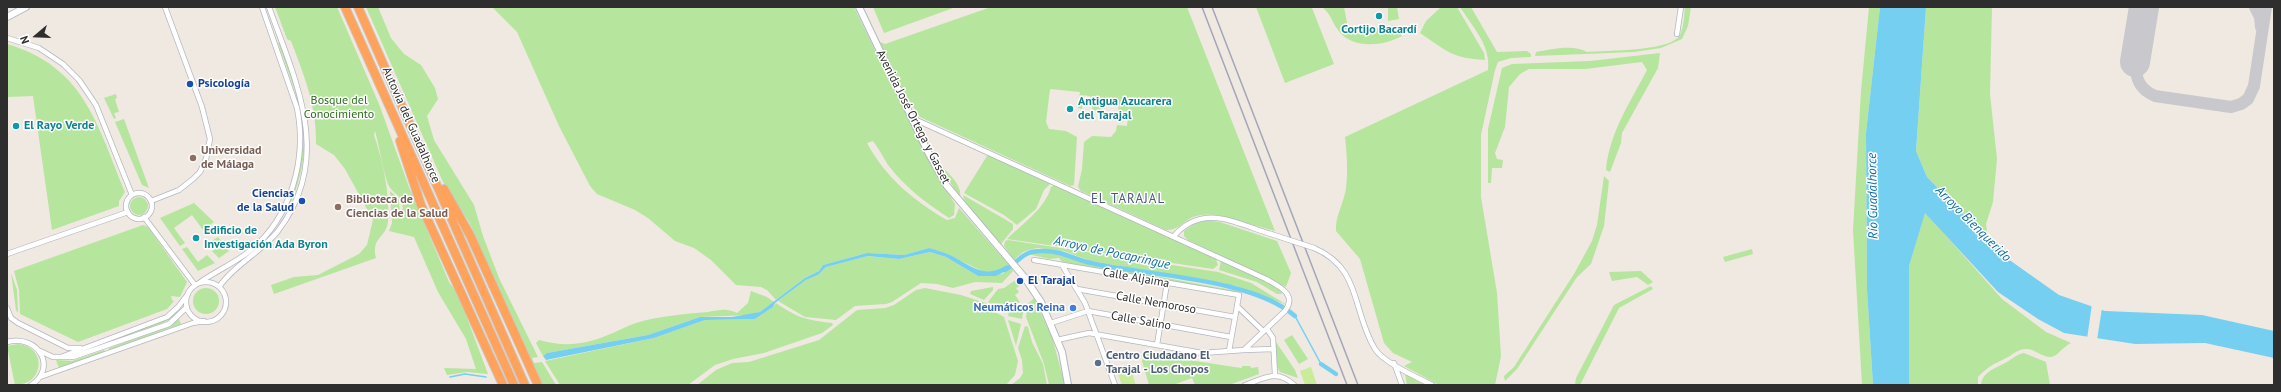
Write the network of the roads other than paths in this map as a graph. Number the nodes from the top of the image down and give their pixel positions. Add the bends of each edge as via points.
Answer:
1 (26, 7) edge
2 (166, 7) edge
3 (262, 7) edge
4 (269, 7) edge
5 (345, 7) edge
6 (358, 7) edge
7 (859, 7) edge
8 (1681, 7) edge
9 (7, 17) edge
10 (1677, 34) dead end
11 (7, 38) edge
12 (378, 53) junction
13 (392, 113) junction
14 (912, 118) junction
15 (132, 195) junction
16 (151, 201) junction
17 (128, 212) junction
18 (144, 217) junction
19 (1174, 236) junction
20 (7, 254) edge
21 (1034, 260) dead end
22 (1062, 265) junction
23 (1167, 283) junction
24 (197, 284) junction
25 (219, 287) junction
26 (1077, 289) junction
27 (188, 294) junction
28 (1164, 304) junction
29 (1237, 306) junction
30 (187, 307) junction
31 (7, 310) edge
32 (469, 310) junction
33 (1088, 311) junction
34 (1235, 317) junction
35 (204, 322) junction
36 (1051, 323) junction
37 (1161, 325) junction
38 (1265, 330) junction
39 (1096, 334) junction
40 (1232, 337) junction
41 (1057, 340) junction
42 (8, 342) edge
43 (1157, 345) junction
44 (82, 349) junction
45 (1274, 349) junction
46 (1244, 350) junction
47 (40, 351) junction
48 (1229, 351) junction
49 (59, 357) junction
50 (1394, 363) junction
51 (1275, 375) junction
52 (40, 378) junction
53 (32, 385) edge
54 (497, 385) edge
55 (503, 385) edge
56 (514, 385) edge
57 (526, 385) edge
58 (538, 385) edge
59 (1068, 385) edge
60 (1115, 385) edge
61 (1245, 385) edge
62 (1294, 385) edge
63 (1402, 385) edge
64 (1432, 385) edge

1 - 9 main road
2 - 16 street via 204,114 210,139 200,172 179,190
3 - 24 street via 300,122 300,152 295,178 281,212 252,249
4 - 25 street via 300,89 308,141 305,171 296,198 279,230 259,252 227,277
5 - 13 highway, Autovía del Guadalhorce
6 - 12 highway, Autovía del Guadalhorce
7 - 14 main road, Avenida José Ortega y Gasset
8 - 10 street
11 - 15 street via 39,48 63,64 79,80 96,105
12 - 57 highway, Autovía del Guadalhorce
12 - 58 highway via 442,187 470,235
13 - 32 highway via 421,205
13 - 56 highway, Autovía del Guadalhorce
14 - 19 street
14 - 36 main road, Avenida José Ortega y Gasset via 947,186 1035,292
15 - 16 street via 143,194
15 - 17 street via 127,201
16 - 18 street via 151,209
17 - 18 street via 137,218
17 - 20 street
18 - 24 street
19 - 38 street via 1284,289 1290,297 1288,308
19 - 50 street, bridge via 1192,220 1205,217 1223,219 1327,253 1340,264 1347,277 1376,350
21 - 22 street, Calle Aljaima
22 - 23 street, Calle Aljaima
22 - 26 street
23 - 28 street
23 - 29 street, Calle Aljaima via 1239,295
24 - 25 street via 212,283
24 - 27 street
25 - 35 street via 225,296 225,309 216,319
26 - 28 street, Calle Nemoroso
26 - 33 street
27 - 30 street
27 - 44 street via 178,308 167,317
28 - 34 street, Calle Nemoroso
28 - 37 street
29 - 34 street
29 - 38 street
30 - 35 street via 193,317
30 - 49 street via 169,324 73,357
31 - 44 street via 11,318 68,348
32 - 54 highway
32 - 55 highway
33 - 36 street, Calle Salino
33 - 37 street, Calle Salino
33 - 39 street
34 - 40 street
35 - 52 street via 193,323
36 - 41 main road, Avenida José Ortega y Gasset
37 - 40 street, Calle Salino
37 - 43 street
38 - 45 street via 1272,334
38 - 46 street
39 - 41 street
39 - 43 street
39 - 60 street
40 - 48 street
41 - 59 main road, Avenida José Ortega y Gasset
42 - 47 street via 18,339 27,341
43 - 48 street via 1202,353
44 - 49 street
45 - 46 street
45 - 51 street
46 - 48 street
47 - 49 street
47 - 52 street via 43,368
50 - 63 street
50 - 64 street
51 - 61 street
51 - 62 street via 1283,376
52 - 53 street

